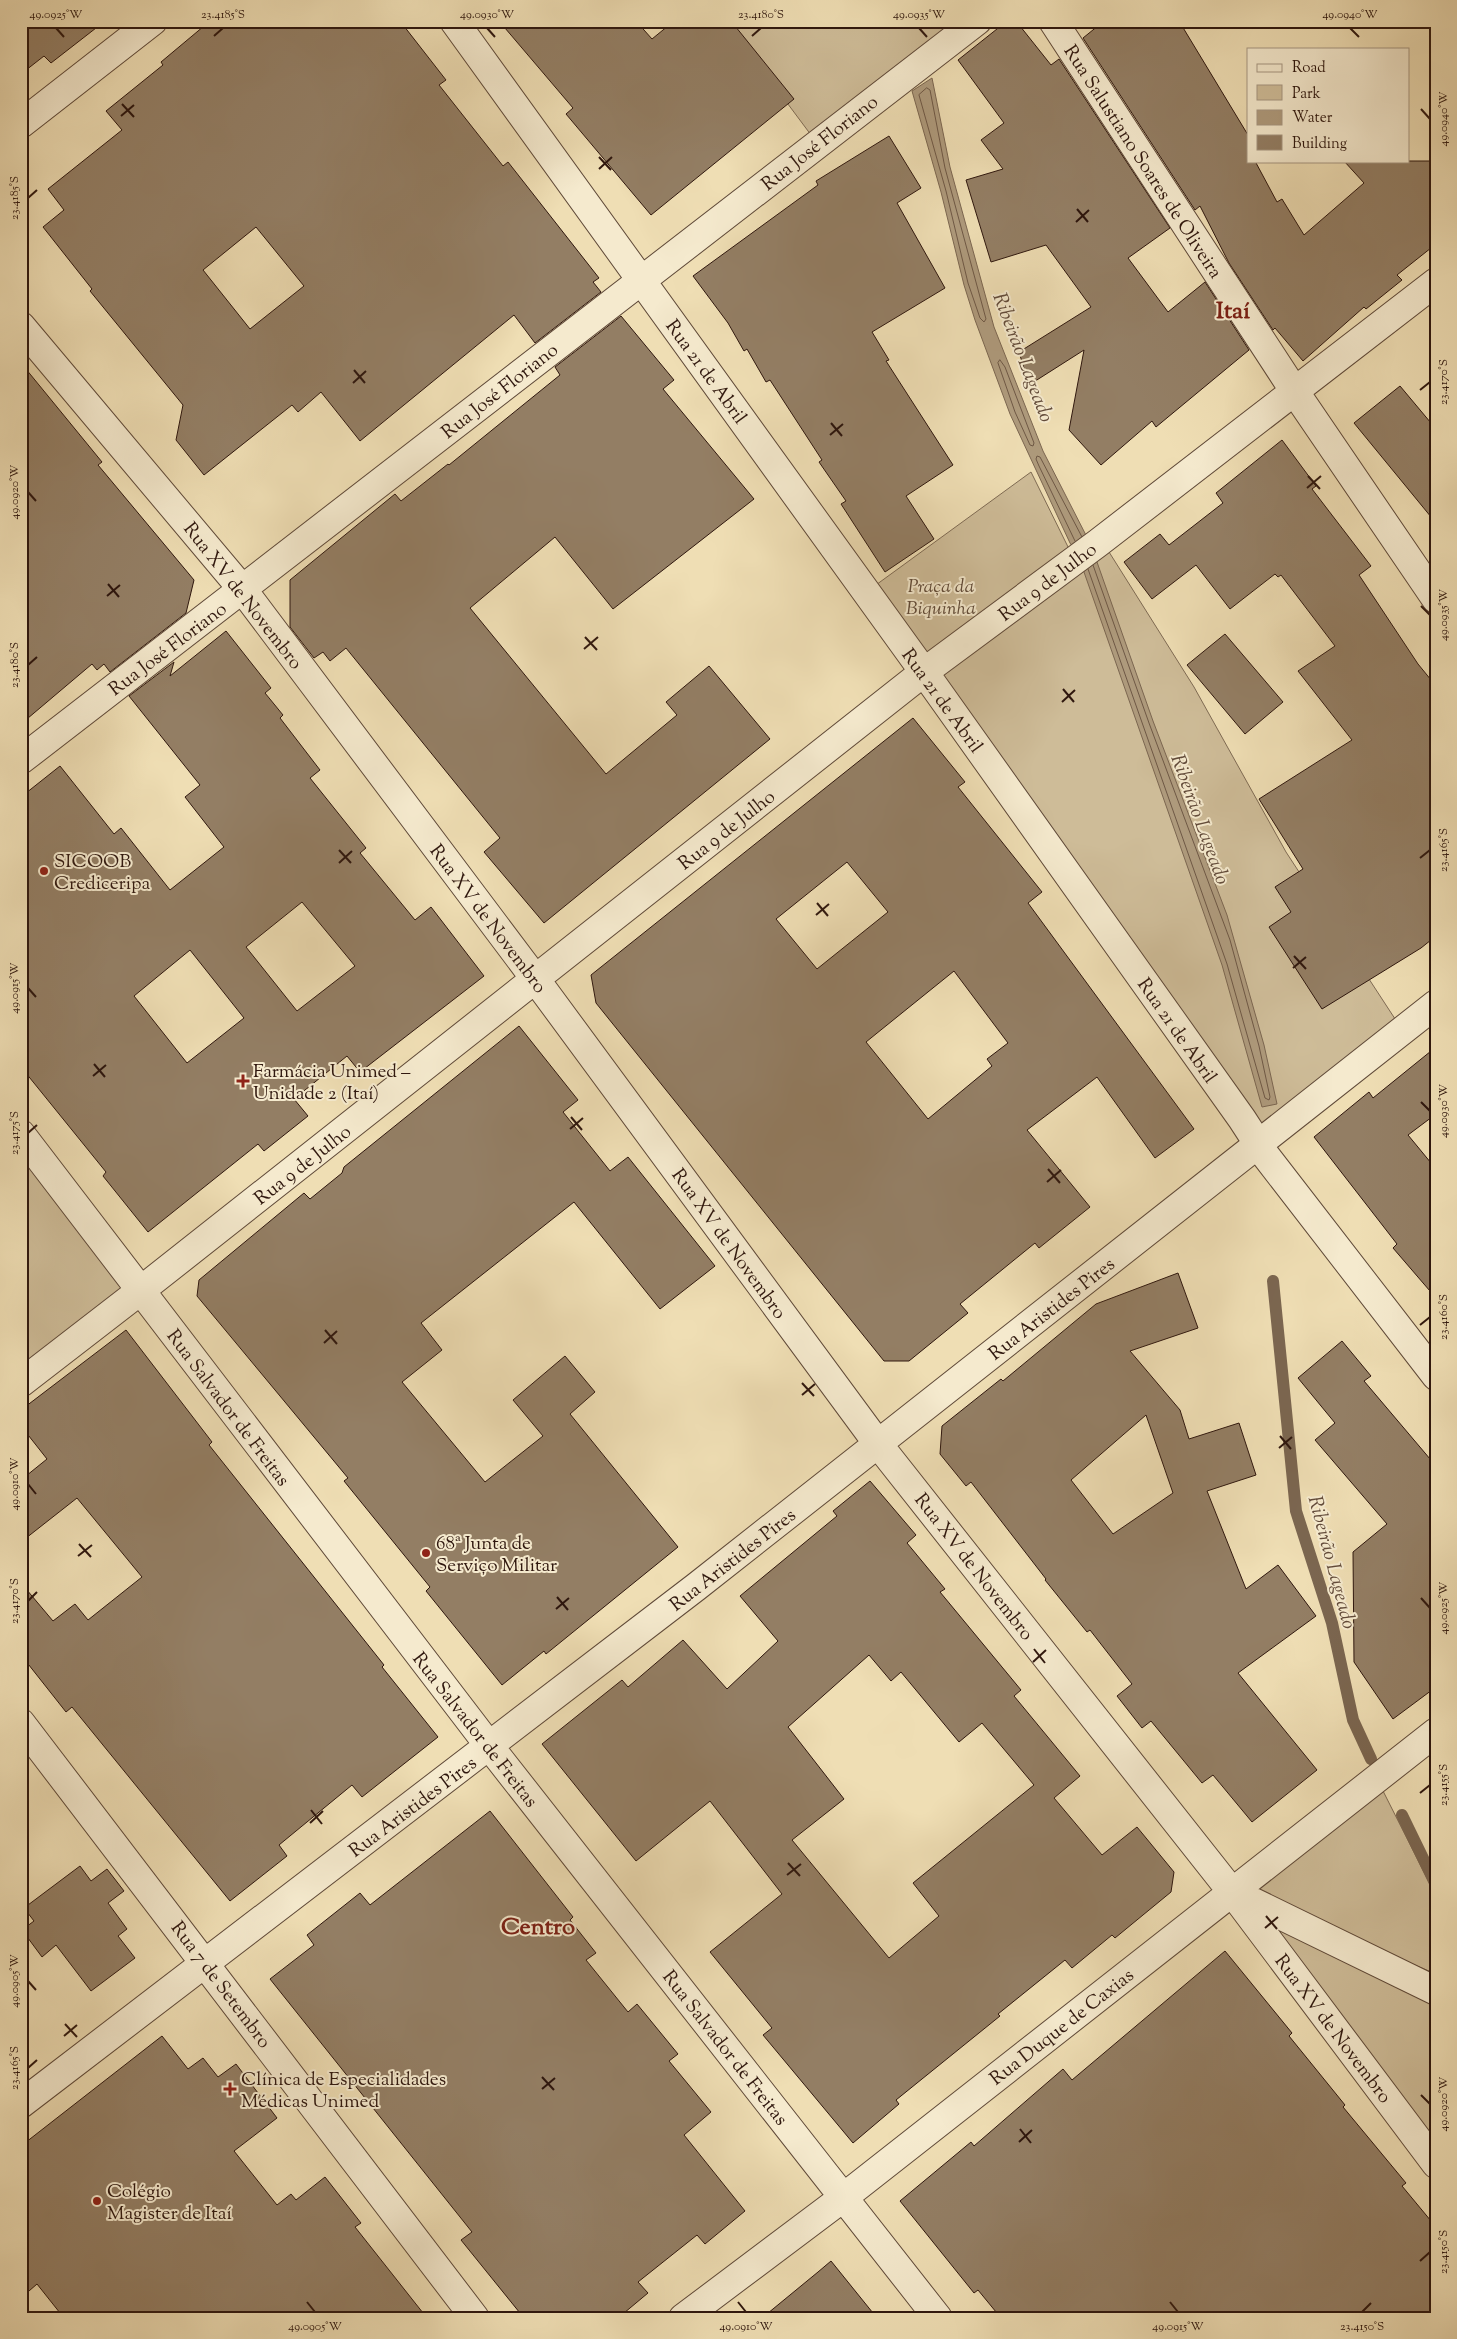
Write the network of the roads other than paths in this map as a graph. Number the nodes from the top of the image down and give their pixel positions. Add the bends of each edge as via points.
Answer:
1 (153, 21) edge
2 (454, 21) edge
3 (977, 21) edge
4 (1053, 21) edge
5 (21, 124) edge
6 (640, 280) junction
7 (1436, 282) edge
8 (21, 326) edge
9 (1295, 392) junction
10 (243, 590) junction
11 (1436, 599) edge
12 (924, 672) junction
13 (21, 760) edge
14 (536, 980) junction
15 (1436, 1004) edge
16 (21, 1134) edge
17 (1263, 1141) junction
18 (140, 1291) junction
19 (1436, 1376) edge
20 (21, 1382) edge
21 (878, 1444) junction
22 (21, 1723) edge
23 (1436, 1732) edge
24 (490, 1747) junction
25 (1232, 1892) junction
26 (206, 1963) junction
27 (1436, 1991) edge
28 (21, 2104) edge
29 (1436, 2164) edge
30 (844, 2197) junction
31 (475, 2318) edge
32 (683, 2318) edge
33 (938, 2318) edge

1 - 5 street
2 - 6 street, Rua 21 de Abril
3 - 6 street, Rua José Floriano
4 - 9 street, Rua Salustiano Soares de Oliveira
6 - 10 street, Rua José Floriano
6 - 12 street, Rua 21 de Abril
7 - 9 street, Rua 9 de Julho
8 - 10 street, Rua XV de Novembro
9 - 11 street, Rua Salustiano Soares de Oliveira
9 - 12 street, Rua 9 de Julho
10 - 13 street, Rua José Floriano
10 - 14 street, Rua XV de Novembro
12 - 14 street, Rua 9 de Julho
12 - 17 street, Rua 21 de Abril
14 - 18 street, Rua 9 de Julho
14 - 21 street, Rua XV de Novembro
15 - 17 street, Rua Aristides Pires
16 - 18 street, Rua Salvador de Freitas
17 - 19 street, Rua 21 de Abril
17 - 21 street, Rua Aristides Pires
18 - 20 street, Rua 9 de Julho
18 - 24 street, Rua Salvador de Freitas
21 - 24 street, Rua Aristides Pires
21 - 25 street, Rua XV de Novembro
22 - 26 street, Rua 7 de Setembro
23 - 25 street, Rua Duque de Caxias
24 - 26 street, Rua Aristides Pires
24 - 30 street, Rua Salvador de Freitas
25 - 27 street
25 - 29 street, Rua XV de Novembro
25 - 30 street, Rua Duque de Caxias
26 - 28 street, Rua Aristides Pires
26 - 31 street, Rua 7 de Setembro
30 - 32 street, Rua Duque de Caxias
30 - 33 street, Rua Salvador de Freitas

